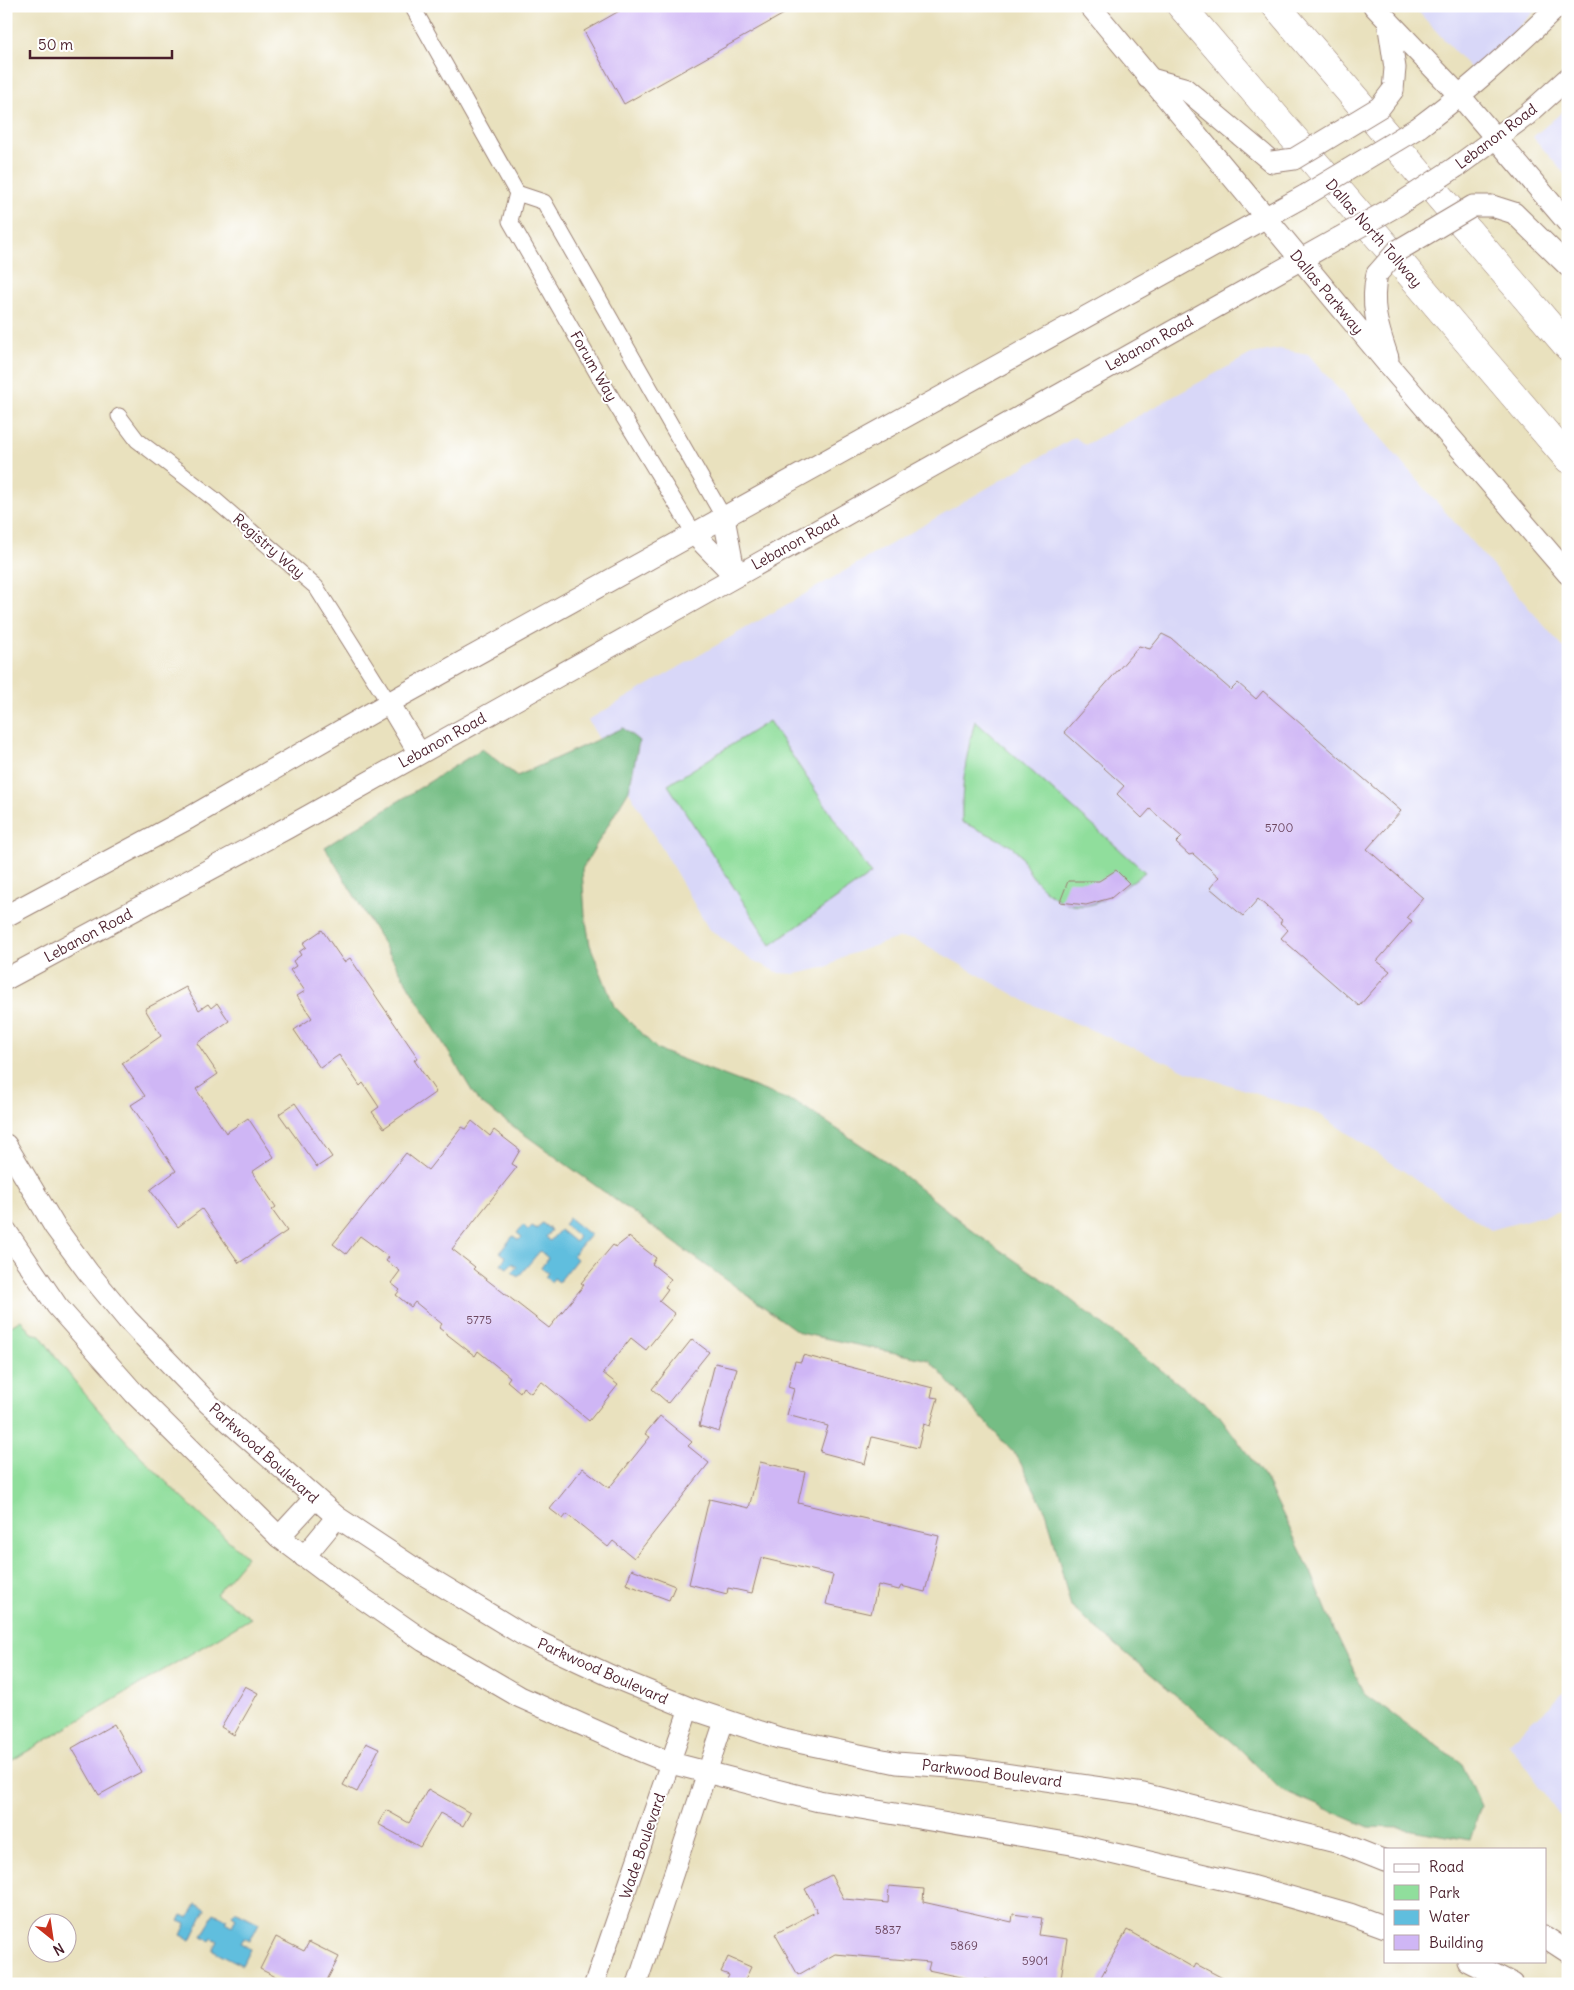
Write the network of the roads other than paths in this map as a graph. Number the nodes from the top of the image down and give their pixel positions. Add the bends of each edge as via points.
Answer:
1 (412, 6) edge
2 (1090, 6) edge
3 (1181, 6) edge
4 (1276, 6) edge
5 (1558, 6) edge
6 (1381, 14) edge
7 (1148, 78) junction
8 (1568, 78) edge
9 (1460, 96) junction
10 (1496, 139) junction
11 (517, 193) junction
12 (1264, 217) junction
13 (1568, 223) edge
14 (1300, 260) junction
15 (1568, 266) edge
16 (1568, 347) edge
17 (1391, 368) junction
18 (118, 416) dead end
19 (1568, 458) edge
20 (724, 518) junction
21 (694, 535) junction
22 (1568, 574) edge
23 (735, 576) junction
24 (389, 703) junction
25 (419, 753) junction
26 (6, 916) edge
27 (6, 980) edge
28 (6, 1145) edge
29 (6, 1231) edge
30 (314, 1499) junction
31 (337, 1517) junction
32 (279, 1537) junction
33 (304, 1557) junction
34 (688, 1708) junction
35 (724, 1721) junction
36 (671, 1763) junction
37 (706, 1772) junction
38 (1384, 1861) edge
39 (1384, 1927) edge
40 (1546, 1938) edge
41 (1568, 1952) edge
42 (1470, 1962) edge
43 (594, 1984) edge
44 (638, 1984) edge
45 (1513, 1984) edge

1 - 11 street
2 - 7 main road, Dallas Parkway
3 - 19 highway, Dallas North Tollway
4 - 16 highway
5 - 9 main road via 1526,39
6 - 7 main road, bridge via 1395,68 1393,90 1380,107 1294,159 1272,162 1184,88
6 - 9 main road
7 - 12 main road, Dallas Parkway
8 - 10 main road, Lebanon Road
9 - 10 main road
9 - 12 main road, bridge via 1419,127
10 - 13 main road
10 - 14 main road, Lebanon Road, bridge via 1398,205
11 - 20 street via 544,202
11 - 21 street, Forum Way via 510,221
12 - 14 main road, Dallas Parkway
12 - 20 main road
14 - 17 main road, Dallas Parkway
14 - 23 main road, Lebanon Road
15 - 17 main road, bridge via 1514,213 1492,206 1473,206 1398,251 1377,274 1374,310
17 - 22 main road, Dallas Parkway
18 - 24 street, Registry Way via 137,440 214,499 316,587
20 - 21 main road
20 - 23 main road
21 - 23 main road
21 - 24 main road
23 - 25 main road, Lebanon Road
24 - 25 main road
24 - 26 main road via 189,818
25 - 27 main road, Lebanon Road
28 - 30 main road, Parkwood Boulevard via 55,1227 127,1319 208,1404
29 - 32 main road via 57,1306 115,1371
30 - 31 main road, Parkwood Boulevard
30 - 32 main road
31 - 33 main road
31 - 34 main road, Parkwood Boulevard via 526,1636
32 - 33 main road
33 - 36 main road via 424,1641 520,1697
34 - 35 main road, Parkwood Boulevard
34 - 36 street, Wade Boulevard
35 - 37 street
35 - 38 main road, Parkwood Boulevard via 779,1738 897,1763 1010,1774 1144,1794 1340,1843
36 - 37 main road
36 - 43 street, Wade Boulevard
37 - 39 main road via 819,1801 1077,1845 1251,1886
37 - 44 street
40 - 41 main road
42 - 45 main road

